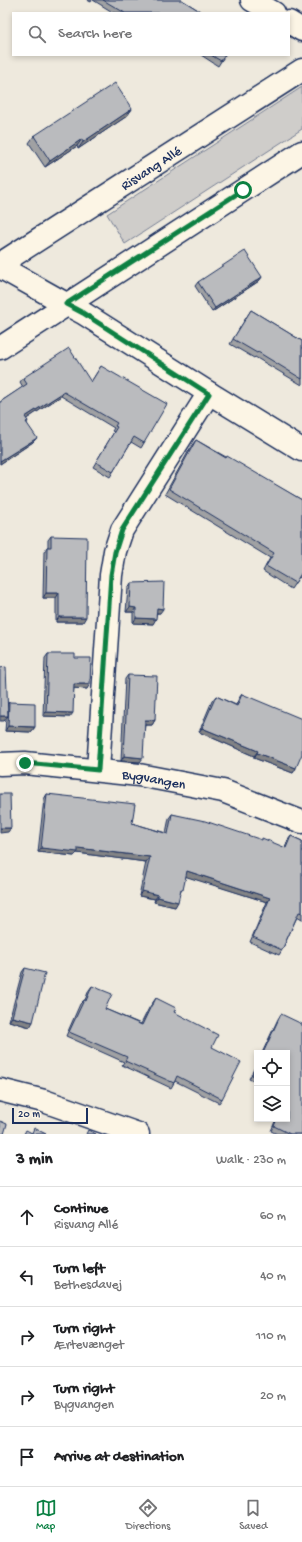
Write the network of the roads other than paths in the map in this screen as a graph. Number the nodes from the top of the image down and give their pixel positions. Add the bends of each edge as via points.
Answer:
1 (252, 0) edge
2 (272, 12) edge
3 (290, 23) edge
4 (302, 30) edge
5 (302, 70) edge
6 (302, 152) edge
7 (0, 264) edge
8 (0, 267) edge
9 (66, 304) junction
10 (0, 348) edge
11 (209, 394) junction
12 (302, 450) edge
13 (0, 764) edge
14 (98, 770) junction
15 (302, 822) edge
16 (0, 1090) edge
17 (138, 1134) edge

1 - 2 street
3 - 4 street
5 - 7 street, Risvang Allé
6 - 9 street
8 - 9 street
9 - 10 street
9 - 11 street
11 - 12 street
11 - 14 street via 122,530 115,552 111,575
13 - 14 street, Bygvangen via 25,763
14 - 15 street, Bygvangen via 223,791
16 - 17 street via 44,1101

